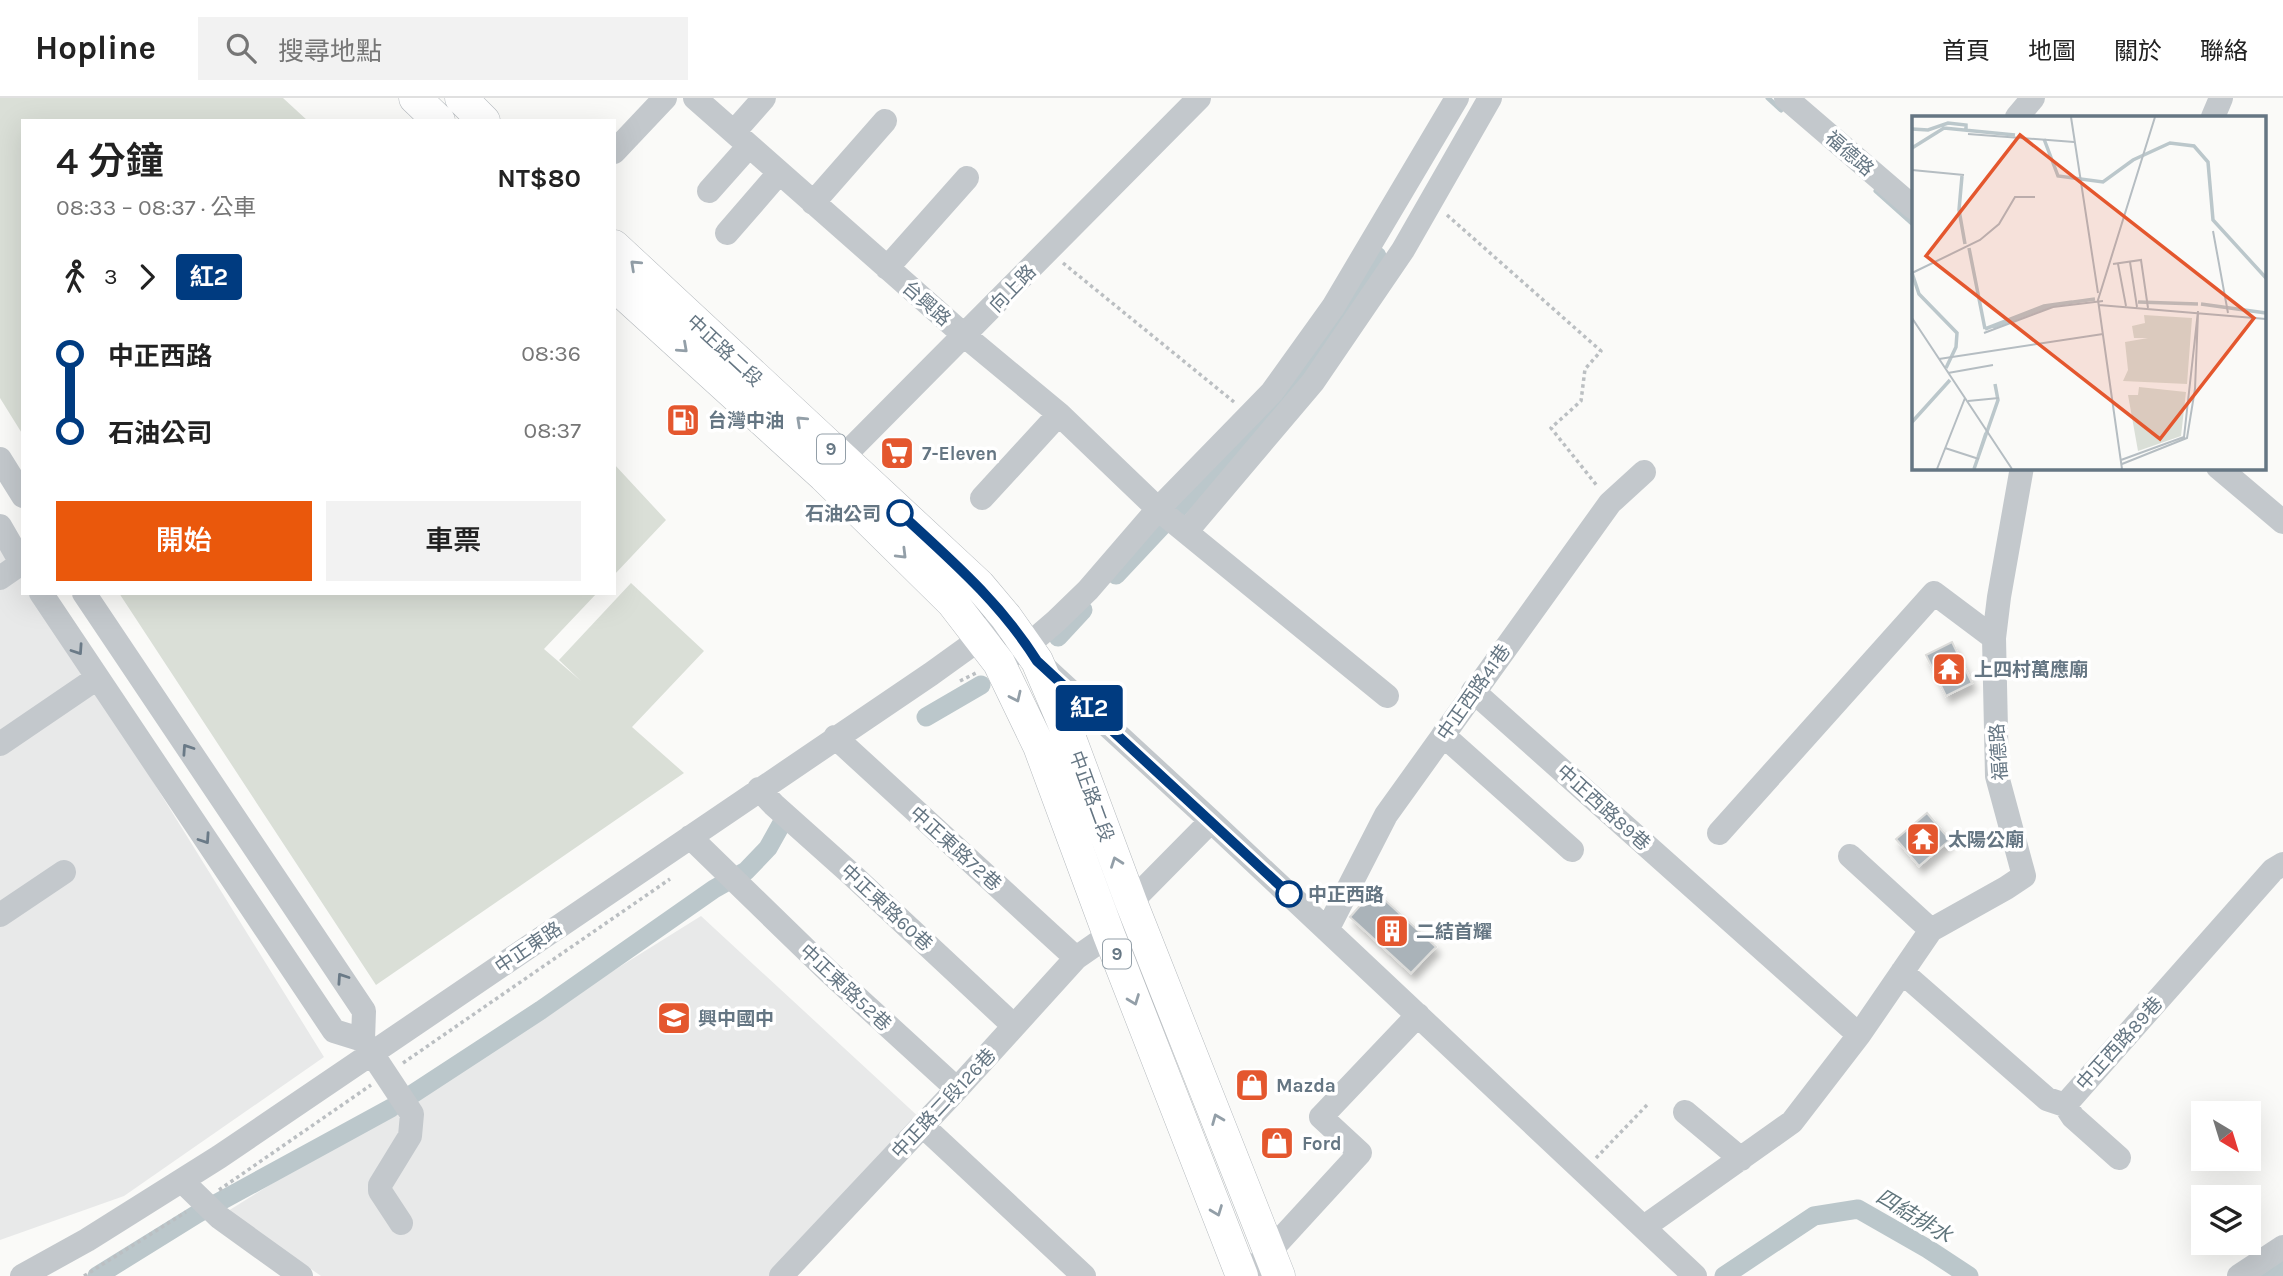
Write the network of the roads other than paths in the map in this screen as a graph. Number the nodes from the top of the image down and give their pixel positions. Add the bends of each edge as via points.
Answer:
1 (415, 98) edge
2 (461, 98) edge
3 (665, 98) edge
4 (695, 98) edge
5 (764, 98) edge
6 (1199, 98) edge
7 (1457, 98) edge
8 (1490, 98) edge
9 (1786, 98) edge
10 (2033, 98) edge
11 (2221, 98) edge
12 (2018, 116) edge
13 (2213, 116) edge
14 (437, 119) edge
15 (482, 119) edge
16 (885, 121) dead end
17 (741, 139) junction
18 (616, 150) edge
19 (779, 173) junction
20 (967, 178) dead end
21 (709, 191) dead end
22 (813, 202) junction
23 (1912, 206) edge
24 (727, 233) dead end
25 (616, 248) edge
26 (887, 268) junction
27 (616, 287) edge
28 (965, 336) junction
29 (1059, 414) junction
30 (0, 458) edge
31 (833, 468) junction
32 (2022, 469) edge
33 (2220, 469) edge
34 (1644, 472) dead end
35 (21, 493) edge
36 (982, 498) dead end
37 (1158, 509) junction
38 (2283, 522) edge
39 (0, 526) edge
40 (1186, 532) junction
41 (21, 562) edge
42 (21, 565) edge
43 (0, 578) edge
44 (42, 595) edge
45 (84, 595) edge
46 (1006, 617) junction
47 (1994, 638) junction
48 (990, 650) junction
49 (1032, 653) junction
50 (97, 678) junction
51 (1473, 691) junction
52 (1387, 696) dead end
53 (1443, 735) junction
54 (835, 737) junction
55 (0, 744) edge
56 (759, 789) junction
57 (1211, 821) junction
58 (1719, 834) dead end
59 (698, 845) junction
60 (1572, 850) dead end
61 (1850, 856) dead end
62 (2283, 864) edge
63 (64, 872) dead end
64 (1131, 902) junction
65 (0, 915) edge
66 (1327, 930) junction
67 (1931, 930) junction
68 (1109, 935) junction
69 (1076, 958) junction
70 (1902, 972) junction
71 (1418, 1015) junction
72 (1014, 1026) junction
73 (1859, 1035) junction
74 (367, 1047) junction
75 (957, 1089) junction
76 (2065, 1105) junction
77 (1685, 1112) dead end
78 (923, 1126) junction
79 (2119, 1158) dead end
80 (1741, 1159) junction
81 (182, 1181) junction
82 (401, 1223) dead end
83 (1644, 1227) junction
84 (2283, 1247) edge
85 (1275, 1263) edge
86 (37, 1273) edge
87 (1689, 1274) edge
88 (301, 1276) edge
89 (780, 1276) edge
90 (1084, 1276) edge
91 (1245, 1276) edge
92 (2239, 1276) edge

1 - 14 main road
2 - 15 main road
3 - 18 street
4 - 17 street, 台興路
5 - 17 street
6 - 28 street, 向上路
7 - 37 street, 中正東路 via 1333,307 1272,392
8 - 40 street via 1402,250 1313,382
9 - 23 street, 福德路
10 - 12 street
11 - 13 street
16 - 22 street
17 - 19 street, 台興路
17 - 21 street
19 - 22 street, 台興路
19 - 24 street
20 - 26 street
22 - 26 street, 台興路
31 -> 25 main road, 中正路二段 / 9
26 - 28 street, 台興路
27 -> 31 main road, 中正路二段 / 9
28 - 29 street, 台興路
28 - 31 street, 向上路
29 - 36 street
29 - 37 street, 台興路
30 - 35 street
31 - 46 main road, 中正路二段 / 9 via 979,585
31 -> 48 main road, 中正路二段 / 9
32 - 47 street, 福德路
33 - 38 street
34 - 51 street, 中正西路41巷 via 1610,503
37 - 40 street, 台興路
37 - 49 street, 中正東路
39 - 41 street
40 - 52 street, 台興路
42 - 43 street
44 -> 50 street
74 -> 45 street via 364,1011
46 - 48 street, 中正東路
46 - 49 main road, 中正路二段 / 9
47 - 58 street via 1934,593
47 - 67 street, 福德路 via 1997,776 2024,876
48 - 49 street, 中正東路
48 - 54 street, 中正東路
48 -> 68 main road, 中正路二段 / 9 via 1039,746
49 - 57 street
64 -> 49 main road, 中正路二段 / 9 via 1070,738
50 - 55 street
50 -> 74 street via 334,1031
51 - 53 street, 中正西路41巷
51 - 73 street, 中正西路89巷
53 - 60 street
53 - 66 street, 中正西路41巷 via 1386,815
54 - 56 street, 中正東路
54 - 69 street, 中正東路72巷
56 - 59 street, 中正東路
56 - 72 street, 中正東路60巷
57 - 64 street
57 - 66 street
59 - 74 street, 中正東路
59 - 75 street, 中正東路52巷
61 - 67 street
62 - 76 street, 中正西路89巷
63 - 65 street
85 -> 64 main road, 中正路二段 / 9
66 - 71 street
67 - 70 street, 福德路
68 - 69 street, 中正路二段126巷
68 -> 91 main road, 中正路二段 / 9
69 - 72 street, 中正路二段126巷
70 - 73 street
70 - 76 street, 中正西路89巷 via 2047,1099
71 - 83 street
71 - 85 street via 1321,1117 1360,1153
72 - 75 street, 中正路二段126巷
73 - 80 street via 1792,1122
74 - 81 street, 中正東路
74 - 82 street via 412,1114 410,1136 380,1185
75 - 78 street, 中正路二段126巷
76 - 79 street
77 - 80 street
78 - 89 street, 中正路二段126巷
78 - 90 street
80 - 83 street
81 - 86 street, 中正東路
81 - 88 street via 209,1208
83 - 87 street
84 - 92 street
85 - 91 street

